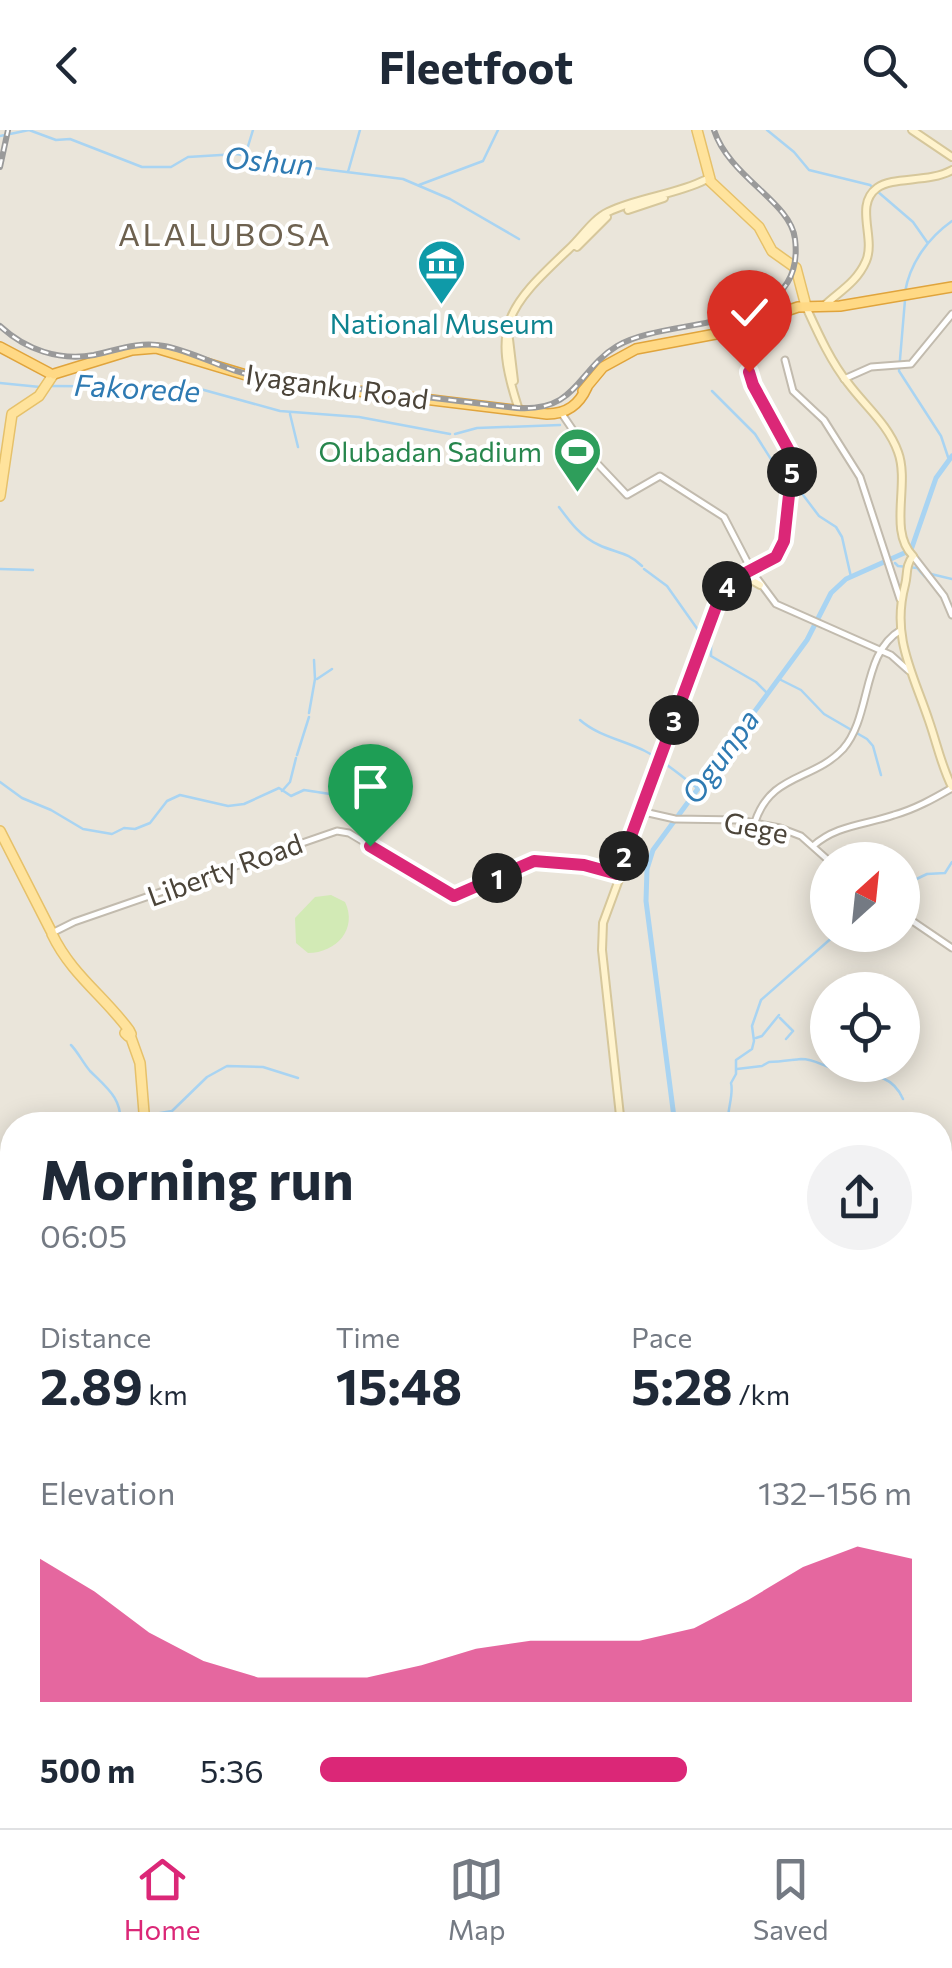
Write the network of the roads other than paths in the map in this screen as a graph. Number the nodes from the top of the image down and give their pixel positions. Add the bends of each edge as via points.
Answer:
1 (695, 130) edge
2 (915, 130) edge
3 (952, 155) edge
4 (952, 172) edge
5 (707, 181) junction
6 (952, 288) edge
7 (806, 307) junction
8 (828, 307) junction
9 (952, 314) edge
10 (744, 326) junction
11 (0, 347) edge
12 (784, 360) dead end
13 (52, 373) junction
14 (844, 379) junction
15 (521, 410) junction
16 (560, 412) junction
17 (0, 481) edge
18 (0, 494) edge
19 (909, 552) junction
20 (750, 573) junction
21 (760, 584) joint
22 (900, 599) junction
23 (952, 615) edge
24 (901, 630) junction
25 (881, 651) junction
26 (909, 671) junction
27 (952, 788) edge
28 (642, 811) junction
29 (755, 822) junction
30 (0, 834) edge
31 (818, 842) edge
32 (810, 844) edge
33 (618, 874) junction
34 (920, 926) edge
35 (52, 931) junction
36 (952, 948) edge
37 (142, 1112) edge
38 (618, 1112) edge

1 - 5 main road
2 - 3 main road
4 - 8 main road via 876,190 868,260
5 - 7 main road via 759,230 770,254 796,270
5 - 15 main road via 604,214 525,293 504,345
6 - 8 highway
7 - 8 highway
7 - 10 highway
7 - 14 main road
9 - 14 street via 918,358
10 - 16 highway via 623,353
10 - 20 main road via 756,388 794,462 783,544 776,557
11 - 13 highway
12 - 22 street via 794,391 824,420 860,477
13 - 15 highway, Iyaganku Road via 156,348 260,379
13 - 17 main road via 41,391 7,416
13 - 18 main road via 39,396 12,414
14 - 19 main road via 898,450 902,538
15 - 16 highway, Iyaganku Road
16 - 20 street via 627,495 662,476 720,514
19 - 22 main road
19 - 23 street
20 - 21 main road
20 - 28 main road via 720,596
21 - 25 street via 776,604
22 - 24 main road
24 - 25 street
24 - 26 main road
25 - 26 street
25 - 29 street via 842,748 772,791
26 - 27 main road
27 - 31 street
28 - 29 street, Gege via 672,819
28 - 33 main road
29 - 32 street, Gege
30 - 35 main road
33 - 35 street, Liberty Road via 534,861 454,896 337,831
33 - 38 main road via 599,944
34 - 36 street
35 - 37 main road via 71,973 128,1033

